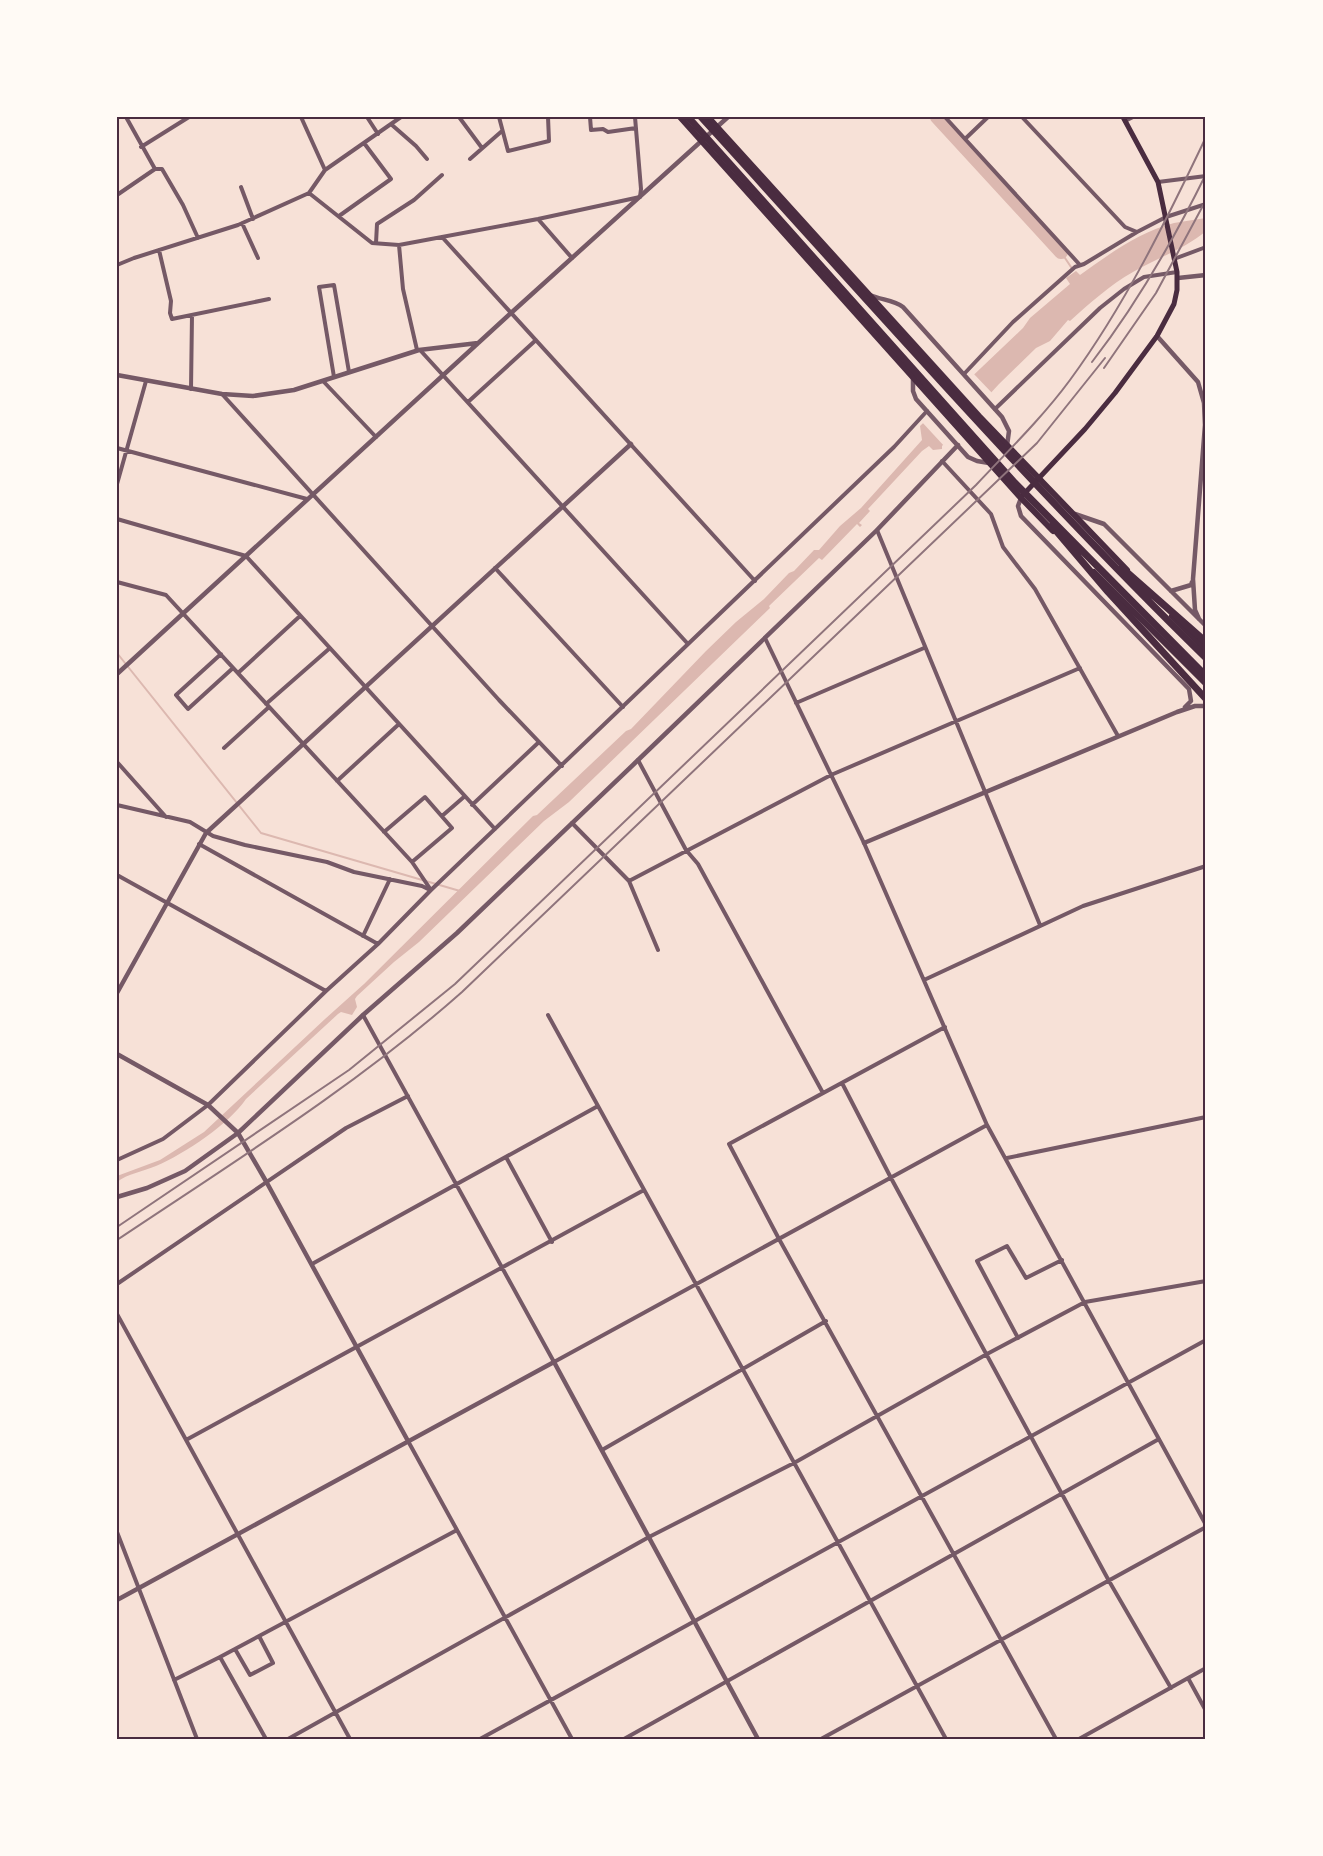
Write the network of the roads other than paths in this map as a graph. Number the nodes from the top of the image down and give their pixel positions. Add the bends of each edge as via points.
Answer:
1 (126, 117) edge
2 (189, 117) edge
3 (301, 117) edge
4 (367, 117) edge
5 (401, 117) edge
6 (459, 117) edge
7 (499, 117) edge
8 (548, 117) edge
9 (590, 117) edge
10 (635, 117) edge
11 (680, 117) edge
12 (688, 117) edge
13 (701, 117) edge
14 (708, 117) edge
15 (728, 117) edge
16 (945, 117) edge
17 (988, 117) edge
18 (1022, 117) edge
19 (1133, 117) edge
20 (1124, 119) edge
21 (392, 125) junction
22 (717, 127) junction
23 (636, 128) junction
24 (502, 131) junction
25 (378, 134) junction
26 (965, 139) junction
27 (702, 141) junction
28 (364, 143) junction
29 (141, 147) junction
30 (482, 148) junction
31 (427, 159) dead end
32 (470, 159) dead end
33 (155, 169) junction
34 (325, 170) junction
35 (442, 175) dead end
36 (1206, 176) edge
37 (1158, 182) junction
38 (241, 187) dead end
39 (309, 193) junction
40 (117, 195) edge
41 (640, 197) junction
42 (1206, 204) edge
43 (339, 216) junction
44 (253, 219) junction
45 (538, 219) junction
46 (1167, 219) junction
47 (242, 223) junction
48 (1137, 232) junction
49 (442, 237) junction
50 (198, 238) junction
51 (376, 243) junction
52 (399, 245) junction
53 (1206, 247) edge
54 (159, 250) junction
55 (1173, 256) junction
56 (258, 258) dead end
57 (572, 258) junction
58 (117, 265) edge
59 (1080, 265) junction
60 (1177, 275) junction
61 (1206, 275) edge
62 (868, 294) junction
63 (269, 299) dead end
64 (511, 313) junction
65 (192, 315) junction
66 (1156, 336) junction
67 (536, 340) junction
68 (478, 343) junction
69 (418, 350) junction
70 (349, 372) junction
71 (117, 375) edge
72 (443, 375) junction
73 (913, 376) junction
74 (965, 376) junction
75 (334, 377) junction
76 (146, 381) junction
77 (323, 381) junction
78 (191, 389) junction
79 (222, 394) junction
80 (468, 402) junction
81 (995, 409) junction
82 (928, 412) junction
83 (376, 437) junction
84 (630, 444) junction
85 (958, 445) junction
86 (1007, 446) junction
87 (117, 448) edge
88 (127, 451) junction
89 (942, 460) junction
90 (989, 462) junction
91 (1038, 479) junction
92 (1015, 483) junction
93 (117, 484) edge
94 (312, 494) junction
95 (1021, 498) junction
96 (307, 499) junction
97 (562, 506) junction
98 (1070, 512) junction
99 (117, 519) edge
100 (1079, 530) junction
101 (877, 531) junction
102 (246, 556) junction
103 (495, 568) junction
104 (1193, 579) junction
105 (755, 581) junction
106 (117, 582) edge
107 (1172, 591) junction
108 (183, 614) junction
109 (300, 616) junction
110 (1199, 619) junction
111 (432, 626) junction
112 (1206, 626) edge
113 (764, 637) junction
114 (1206, 642) edge
115 (688, 644) junction
116 (330, 648) junction
117 (924, 648) junction
118 (1206, 650) edge
119 (221, 654) junction
120 (1206, 658) edge
121 (1163, 663) junction
122 (1187, 666) junction
123 (233, 668) junction
124 (1080, 668) junction
125 (238, 673) junction
126 (117, 674) edge
127 (1206, 676) edge
128 (1206, 684) edge
129 (365, 687) junction
130 (1206, 699) edge
131 (796, 703) junction
132 (268, 706) junction
133 (1206, 706) edge
134 (623, 707) junction
135 (1177, 712) junction
136 (955, 722) junction
137 (399, 724) junction
138 (1118, 736) junction
139 (539, 742) junction
140 (303, 744) junction
141 (224, 748) dead end
142 (638, 760) junction
143 (117, 762) edge
144 (562, 766) junction
145 (831, 775) junction
146 (337, 781) junction
147 (986, 792) junction
148 (465, 796) junction
149 (117, 804) edge
150 (472, 805) junction
151 (442, 816) junction
152 (166, 817) junction
153 (571, 822) junction
154 (495, 829) junction
155 (206, 832) junction
156 (384, 832) junction
157 (864, 843) junction
158 (200, 844) junction
159 (686, 850) junction
160 (412, 862) junction
161 (1206, 866) edge
162 (117, 875) edge
163 (390, 879) junction
164 (629, 881) junction
165 (431, 890) junction
166 (167, 903) junction
167 (1040, 925) junction
168 (363, 936) junction
169 (378, 944) junction
170 (657, 950) dead end
171 (924, 980) junction
172 (326, 991) junction
173 (117, 993) edge
174 (363, 1015) junction
175 (548, 1015) dead end
176 (945, 1027) junction
177 (117, 1054) edge
178 (842, 1083) junction
179 (823, 1093) junction
180 (408, 1096) junction
181 (208, 1105) junction
182 (598, 1106) junction
183 (1206, 1117) edge
184 (987, 1125) junction
185 (236, 1131) junction
186 (506, 1157) junction
187 (1006, 1158) junction
188 (117, 1160) edge
189 (891, 1178) junction
190 (267, 1183) junction
191 (456, 1184) junction
192 (644, 1190) junction
193 (117, 1197) edge
194 (779, 1239) junction
195 (552, 1242) junction
196 (1062, 1260) junction
197 (312, 1264) junction
198 (503, 1269) junction
199 (1206, 1281) edge
200 (117, 1284) edge
201 (696, 1284) junction
202 (1085, 1302) junction
203 (117, 1314) edge
204 (826, 1321) junction
205 (1018, 1338) junction
206 (1206, 1340) edge
207 (358, 1347) junction
208 (987, 1354) junction
209 (554, 1362) junction
210 (742, 1368) junction
211 (1129, 1384) junction
212 (879, 1415) junction
213 (1032, 1437) junction
214 (1159, 1439) junction
215 (186, 1440) junction
216 (408, 1441) junction
217 (602, 1450) junction
218 (795, 1463) junction
219 (1063, 1493) junction
220 (923, 1496) junction
221 (1206, 1526) edge
222 (457, 1529) junction
223 (117, 1532) edge
224 (237, 1533) junction
225 (649, 1537) junction
226 (838, 1543) junction
227 (955, 1554) junction
228 (1109, 1581) junction
229 (139, 1588) junction
230 (117, 1600) edge
231 (871, 1602) junction
232 (506, 1618) junction
233 (694, 1621) junction
234 (286, 1622) junction
235 (259, 1636) junction
236 (1001, 1640) junction
237 (235, 1649) junction
238 (220, 1657) junction
239 (1206, 1668) edge
240 (1188, 1678) junction
241 (174, 1680) junction
242 (728, 1682) junction
243 (917, 1686) junction
244 (1171, 1688) junction
245 (551, 1700) junction
246 (1206, 1711) edge
247 (336, 1713) junction
248 (197, 1739) edge
249 (266, 1739) edge
250 (288, 1739) edge
251 (350, 1739) edge
252 (480, 1739) edge
253 (572, 1739) edge
254 (624, 1739) edge
255 (759, 1739) edge
256 (821, 1739) edge
257 (946, 1739) edge
258 (1056, 1739) edge
259 (1079, 1739) edge

1 - 29 street
2 - 29 street
3 - 34 street
4 - 25 street
5 - 21 street
6 - 30 street
7 - 24 street
8 - 24 street via 549,141 508,151
9 - 23 street via 591,130
10 - 23 street
11 - 27 highway
12 - 92 highway
13 - 100 highway
14 - 22 highway
15 - 22 street
16 - 26 street
17 - 26 street
18 - 48 street via 1125,227
19 - 20 street
20 - 37 main road
21 - 25 street
21 - 31 street
22 - 27 street
22 - 62 highway
23 - 41 street
24 - 30 street
25 - 28 street
26 - 59 street
27 - 41 street
27 - 73 highway
28 - 34 street
28 - 43 street via 390,179
29 - 33 street
30 - 32 street
33 - 40 street
33 - 50 street via 162,169
34 - 39 street
35 - 51 street via 414,200 377,224
36 - 37 street
37 - 46 main road
38 - 44 street
39 - 43 street
39 - 44 street
41 - 45 street
41 - 57 street
42 - 46 street
43 - 51 street
44 - 47 street
45 - 49 street
45 - 57 street
46 - 48 street
46 - 55 main road
47 - 50 street
47 - 56 street
48 - 59 street
49 - 52 street
49 - 64 street
50 - 54 street
51 - 52 street
52 - 69 street via 403,289
53 - 55 street
54 - 58 street
54 - 65 street via 171,301 171,319
55 - 60 main road
57 - 64 street
59 - 74 street via 1013,322
60 - 61 street
60 - 66 main road via 1174,304
60 - 81 street via 1144,277 1124,289
62 - 74 street via 903,307
62 - 86 highway
63 - 65 street
64 - 67 street
64 - 68 street
65 - 78 street
66 - 91 main road via 1115,393
66 - 104 street via 1197,382 1204,404
67 - 80 street
67 - 84 street
68 - 69 street
68 - 72 street
69 - 70 street
69 - 72 street
70 - 75 street
70 - 75 street via 334,285 319,287
71 - 76 street
72 - 80 street
72 - 83 street
73 - 82 street via 916,399
73 - 90 highway
74 - 81 street
75 - 77 street
76 - 78 street
76 - 88 street
77 - 79 street via 271,394
77 - 83 street
78 - 79 street
79 - 94 street
80 - 97 street
81 - 86 street via 1006,423
82 - 85 street
82 - 105 street
83 - 94 street
84 - 97 street
84 - 105 street
85 - 89 street
85 - 90 street via 968,457
86 - 91 highway
87 - 88 street
88 - 93 street
88 - 96 street
89 - 101 street
89 - 124 street via 991,514 1003,547 1035,589
90 - 95 highway
91 - 95 main road
91 - 98 highway
92 - 127 highway
92 - 130 highway
94 - 96 street
94 - 111 street
95 - 121 street via 1021,516
95 - 122 highway
96 - 102 street
97 - 103 street
97 - 115 street
98 - 107 street via 1104,524
98 - 118 highway
99 - 102 street
100 - 114 highway
100 - 120 highway
101 - 113 street
101 - 117 street
102 - 108 street
102 - 109 street
103 - 111 street
103 - 134 street
104 - 107 street via 1191,585
104 - 110 street via 1194,609
105 - 115 street
106 - 108 street via 166,595
107 - 110 street
108 - 119 street
108 - 126 street
109 - 116 street
109 - 125 street
110 - 112 street
111 - 129 street
111 - 139 street
113 - 131 street
113 - 142 street
115 - 134 street
116 - 129 street
116 - 132 street
117 - 131 street
117 - 136 street
119 - 123 street
119 - 123 street via 176,696 188,709
121 - 122 street
121 - 135 street via 1192,695 1188,705
122 - 128 highway
123 - 125 street
124 - 136 street
124 - 138 street
125 - 132 street
129 - 137 street
129 - 140 street
131 - 145 street
132 - 140 street
132 - 141 street
133 - 135 street
134 - 144 street
135 - 138 street
136 - 145 street
136 - 147 street
137 - 146 street
137 - 148 street
138 - 147 street
139 - 144 street
139 - 150 street
140 - 146 street
140 - 155 street
142 - 153 street
142 - 159 street
143 - 152 street
144 - 154 street
145 - 157 street
145 - 159 street
146 - 156 street
147 - 157 street
147 - 167 street
148 - 150 street
148 - 151 street
149 - 152 street
150 - 154 street
151 - 156 street via 424,796
151 - 160 street via 452,828
152 - 155 street via 190,822
153 - 164 street
153 - 174 street via 456,934
154 - 165 street
155 - 158 street
155 - 163 street
156 - 160 street
157 - 171 street
158 - 166 street
158 - 168 street
159 - 164 street
159 - 179 street via 698,864
160 - 165 street
161 - 167 street via 1083,906
162 - 166 street
163 - 165 street
163 - 168 street
164 - 170 street
165 - 169 street
166 - 172 street
166 - 173 street
167 - 171 street
168 - 169 street
169 - 172 street
171 - 176 street
172 - 181 street
174 - 180 street
174 - 185 street
175 - 182 street
176 - 178 street
176 - 184 street
177 - 181 street
178 - 179 street
178 - 189 street
179 - 194 street via 729,1144
180 - 190 street via 346,1128
180 - 191 street
181 - 185 street
181 - 188 street via 163,1139
182 - 186 street
182 - 192 street
183 - 187 street
184 - 187 street
184 - 189 street
185 - 190 street
185 - 193 street via 185,1171
186 - 191 street
186 - 195 street
187 - 196 street
189 - 194 street
189 - 208 street
190 - 197 street
190 - 200 street
191 - 197 street
191 - 198 street
192 - 195 street
192 - 201 street
194 - 201 street
194 - 204 street
195 - 198 street
196 - 202 street
196 - 205 street via 1026,1278 1007,1246 977,1261
197 - 207 street
198 - 207 street
198 - 209 street
199 - 202 street
201 - 209 street
201 - 210 street
202 - 205 street
202 - 211 street
203 - 215 street
204 - 210 street
204 - 212 street
205 - 208 street
206 - 211 street
207 - 215 street
207 - 216 street
208 - 212 street
208 - 213 street
209 - 216 street
209 - 217 street
210 - 217 street
210 - 218 street
211 - 213 street
211 - 214 street
212 - 218 street
212 - 220 street
213 - 219 street
213 - 220 street
214 - 219 street
214 - 221 street
215 - 224 street
216 - 222 street
216 - 224 street
217 - 225 street
218 - 225 street
218 - 226 street
219 - 227 street
219 - 228 street
220 - 226 street
220 - 227 street
221 - 228 street
222 - 232 street
222 - 234 street
223 - 229 street
224 - 229 street
224 - 234 street
225 - 232 street
225 - 233 street
226 - 231 street
226 - 233 street
227 - 231 street
227 - 236 street
228 - 236 street
228 - 244 street
229 - 230 street
229 - 241 street
231 - 242 street
231 - 243 street
232 - 245 street
232 - 247 street
233 - 242 street
233 - 245 street
234 - 235 street
234 - 247 street
235 - 237 street
235 - 237 street via 273,1663 250,1675
236 - 243 street
236 - 258 street
237 - 238 street
238 - 241 street
238 - 249 street
239 - 240 street
240 - 244 street
240 - 246 street
241 - 248 street
242 - 254 street
242 - 255 street
243 - 256 street
243 - 257 street
244 - 259 street
245 - 252 street
245 - 253 street
247 - 250 street
247 - 251 street

